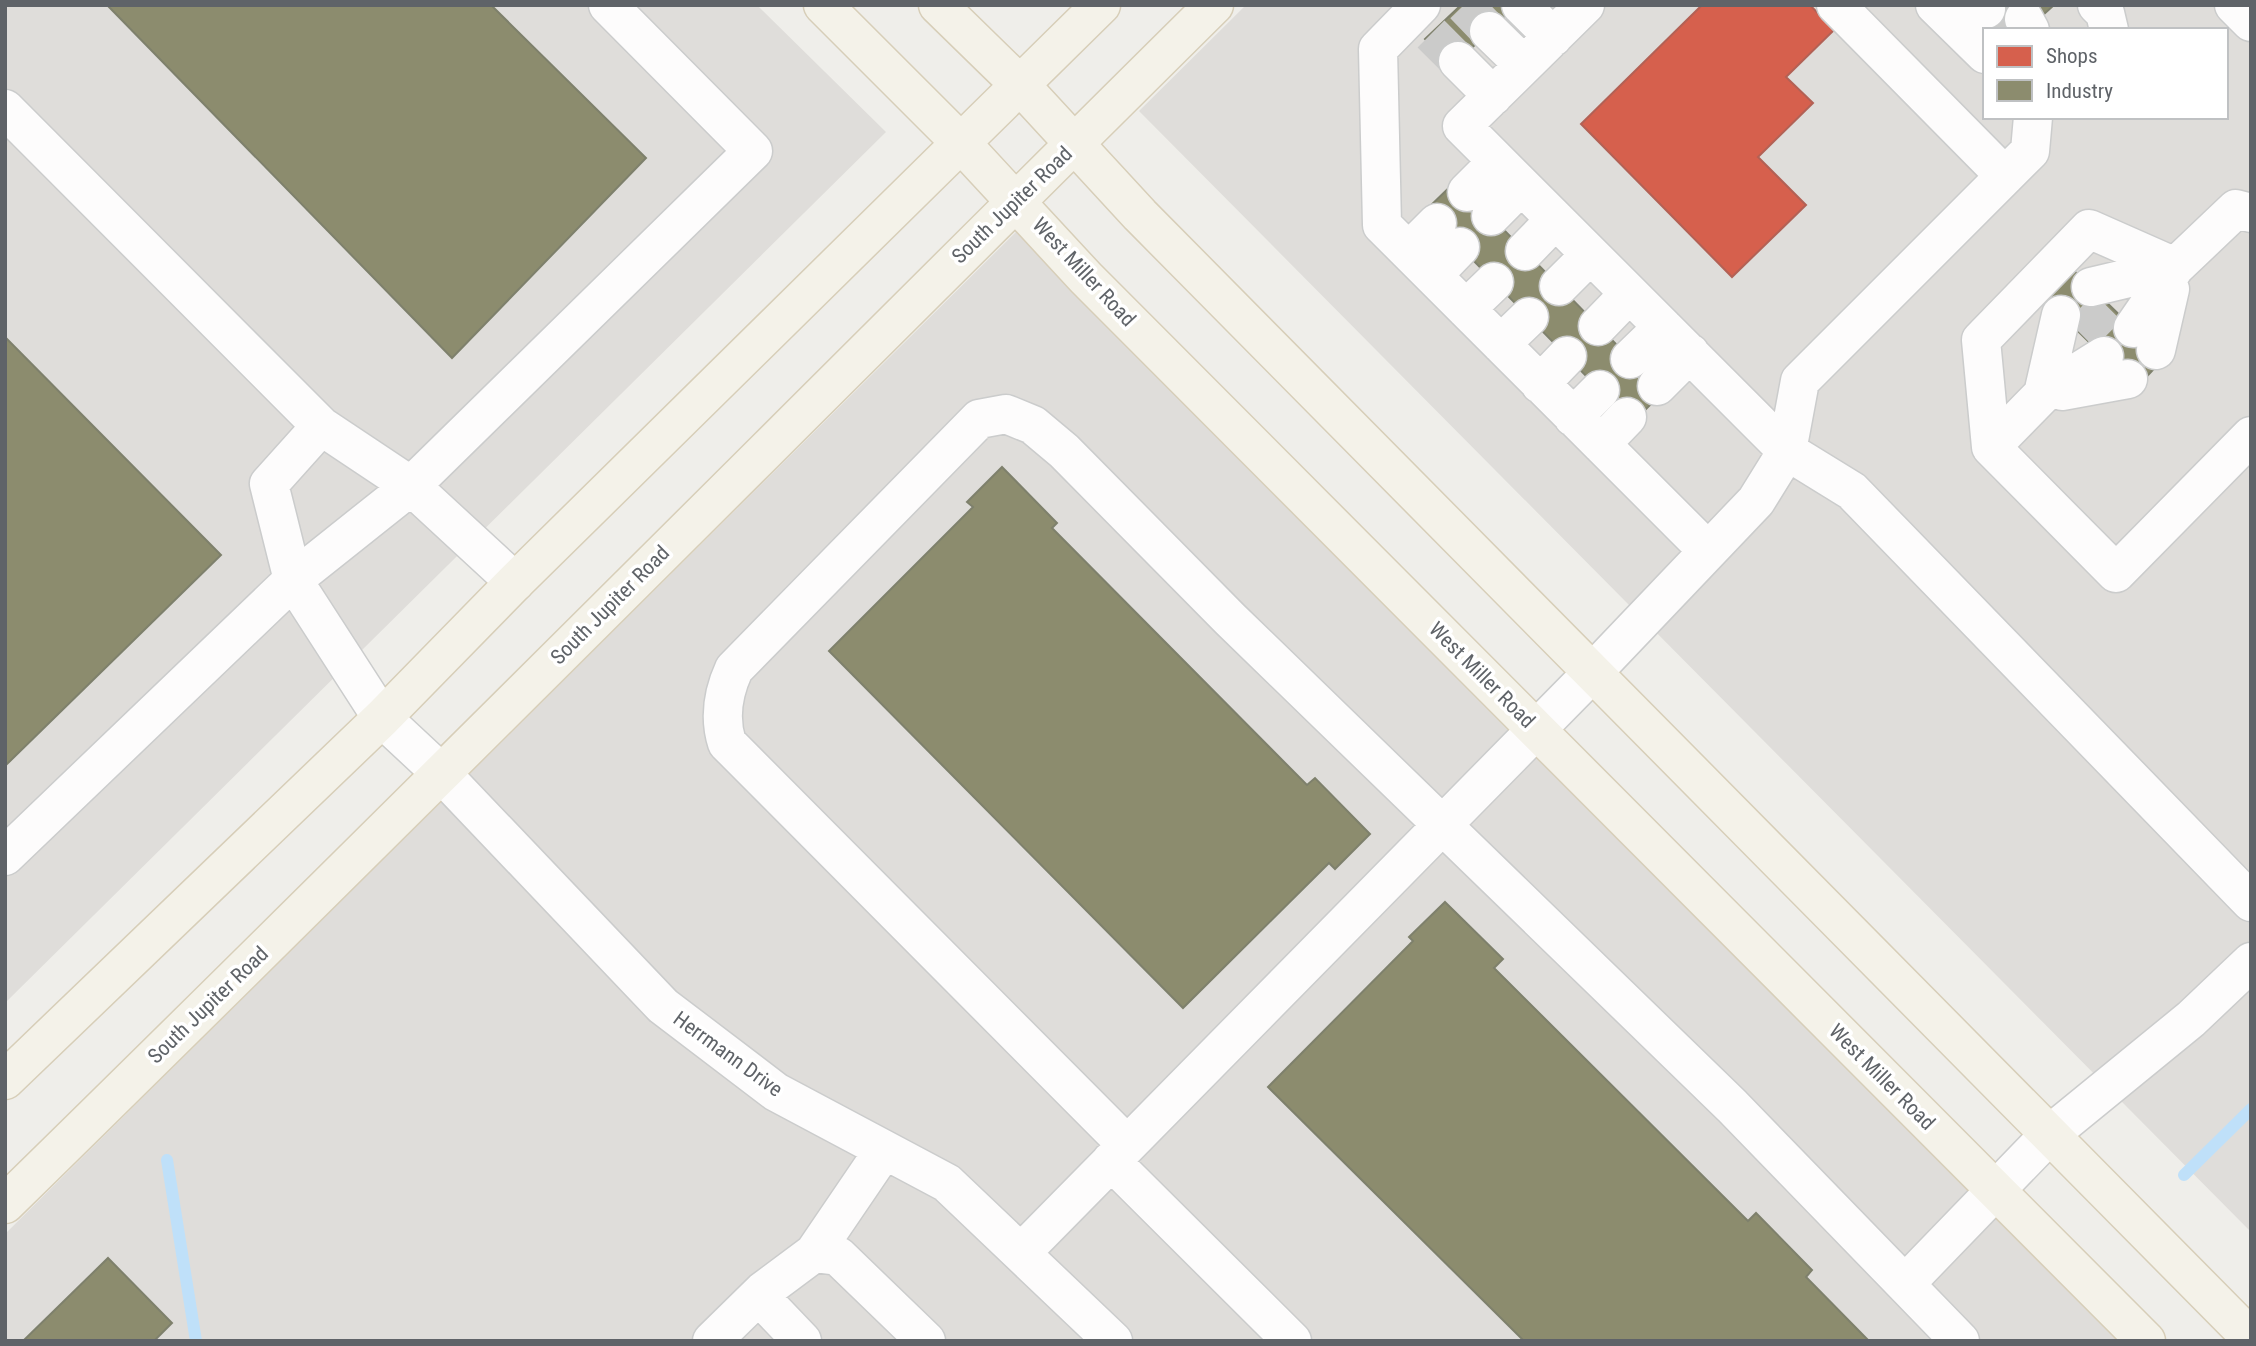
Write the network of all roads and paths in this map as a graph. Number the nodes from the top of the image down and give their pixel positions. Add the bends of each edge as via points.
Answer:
1 (608, 5) edge
2 (823, 5) edge
3 (938, 5) edge
4 (1101, 5) edge
5 (1214, 5) edge
6 (1521, 5) tunnel mouth
7 (1585, 5) edge
8 (1836, 5) edge
9 (1935, 5) edge
10 (2097, 5) edge
11 (2234, 5) edge
12 (1421, 18) edge
13 (2251, 22) edge
14 (2109, 28) edge
15 (1489, 31) tunnel mouth
16 (1553, 37) junction
17 (1983, 52) edge
18 (1458, 61) tunnel mouth
19 (1524, 65) junction
20 (1021, 86) junction
21 (1493, 96) junction
22 (5, 109) edge
23 (2033, 119) edge
24 (961, 143) junction
25 (1075, 143) junction
26 (1509, 174) junction
27 (2006, 176) junction
28 (1016, 200) junction
29 (1479, 204) dead end
30 (2251, 213) edge
31 (1555, 220) junction
32 (1448, 235) dead end
33 (1525, 251) dead end
34 (1590, 255) junction
35 (1421, 263) junction
36 (2175, 267) junction
37 (1494, 282) dead end
38 (1559, 286) dead end
39 (1629, 294) junction
40 (1466, 309) junction
41 (1529, 317) dead end
42 (1598, 326) dead end
43 (1663, 327) junction
44 (1502, 344) junction
45 (1689, 353) junction
46 (1567, 356) dead end
47 (1630, 359) dead end
48 (1541, 384) junction
49 (1657, 386) dead end
50 (1600, 390) dead end
51 (2043, 394) junction
52 (1573, 417) junction
53 (1627, 417) dead end
54 (321, 426) junction
55 (2251, 436) edge
56 (1601, 444) junction
57 (1991, 447) junction
58 (1787, 451) junction
59 (411, 486) junction
60 (1707, 551) junction
61 (293, 580) junction
62 (515, 582) junction
63 (1593, 672) junction
64 (382, 718) junction
65 (1536, 730) junction
66 (441, 773) junction
67 (1442, 825) junction
68 (5, 856) edge
69 (2251, 902) edge
70 (2251, 962) edge
71 (5, 1080) edge
72 (2049, 1135) junction
73 (884, 1150) junction
74 (1119, 1153) junction
75 (1994, 1191) junction
76 (5, 1205) edge
77 (814, 1253) junction
78 (1021, 1253) junction
79 (1905, 1284) junction
80 (759, 1296) junction
81 (2251, 1338) edge
82 (712, 1341) edge
83 (802, 1341) edge
84 (926, 1341) edge
85 (1113, 1341) edge
86 (1292, 1341) edge
87 (1960, 1341) edge
88 (2146, 1341) edge

1 - 59 street via 753,151
2 - 24 main road, West Miller Road
3 - 20 main road
4 - 20 main road
5 - 25 main road, South Jupiter Road
6 - 16 street
7 - 16 street
8 - 27 street
9 - 17 street
10 - 14 street via 2105,13
11 - 13 street
12 - 35 street via 1378,49 1382,225
15 - 19 street
16 - 19 street
18 - 21 street
19 - 21 street
20 - 24 main road
20 - 25 main road
21 - 26 street via 1462,127
22 - 54 street
23 - 27 street via 2031,151
24 - 28 main road, West Miller Road
24 - 62 main road
25 - 28 main road, South Jupiter Road
25 - 63 main road via 1140,215
26 - 29 street
26 - 31 street
27 - 58 street via 1800,381
28 - 65 main road, West Miller Road via 1086,278
28 - 66 main road, South Jupiter Road
30 - 36 street via 2236,208
31 - 33 street
31 - 34 street
32 - 35 street
34 - 38 street
34 - 39 street
35 - 40 street
36 - 36 street via 2122,318
36 - 57 street via 2089,229 1981,340
37 - 40 street
39 - 42 street
39 - 43 street
40 - 44 street
41 - 44 street
43 - 45 street
43 - 47 street
44 - 48 street
45 - 49 street
45 - 58 street
46 - 48 street
48 - 52 street
50 - 52 street
51 - 51 street via 2093,346
51 - 57 street
52 - 56 street
53 - 56 street
54 - 59 street
54 - 61 street, Herrmann Drive via 269,484
55 - 57 street via 2116,573
56 - 60 street
58 - 60 street via 1756,501
58 - 69 street via 1852,491
59 - 61 street
59 - 62 street
60 - 63 street
61 - 64 street, Herrmann Drive
61 - 68 street
62 - 64 main road
63 - 65 street
63 - 72 main road
64 - 66 street, Herrmann Drive
64 - 71 main road
65 - 67 street
65 - 75 main road, West Miller Road
66 - 73 street, Herrmann Drive via 663,1006 776,1092
66 - 76 main road, South Jupiter Road
67 - 74 street
67 - 74 street via 1033,425 1006,414 979,419 945,453 734,669 725,688 721,725 727,743
67 - 79 street via 1732,1106
70 - 72 street via 2191,1019
72 - 75 street
72 - 81 main road
73 - 77 street
73 - 78 street, Herrmann Drive via 947,1183
74 - 78 street
74 - 86 street
75 - 79 street
75 - 88 main road, West Miller Road
77 - 80 street
77 - 84 street via 838,1256
78 - 85 street, Herrmann Drive
79 - 87 street
80 - 82 street
80 - 83 street

